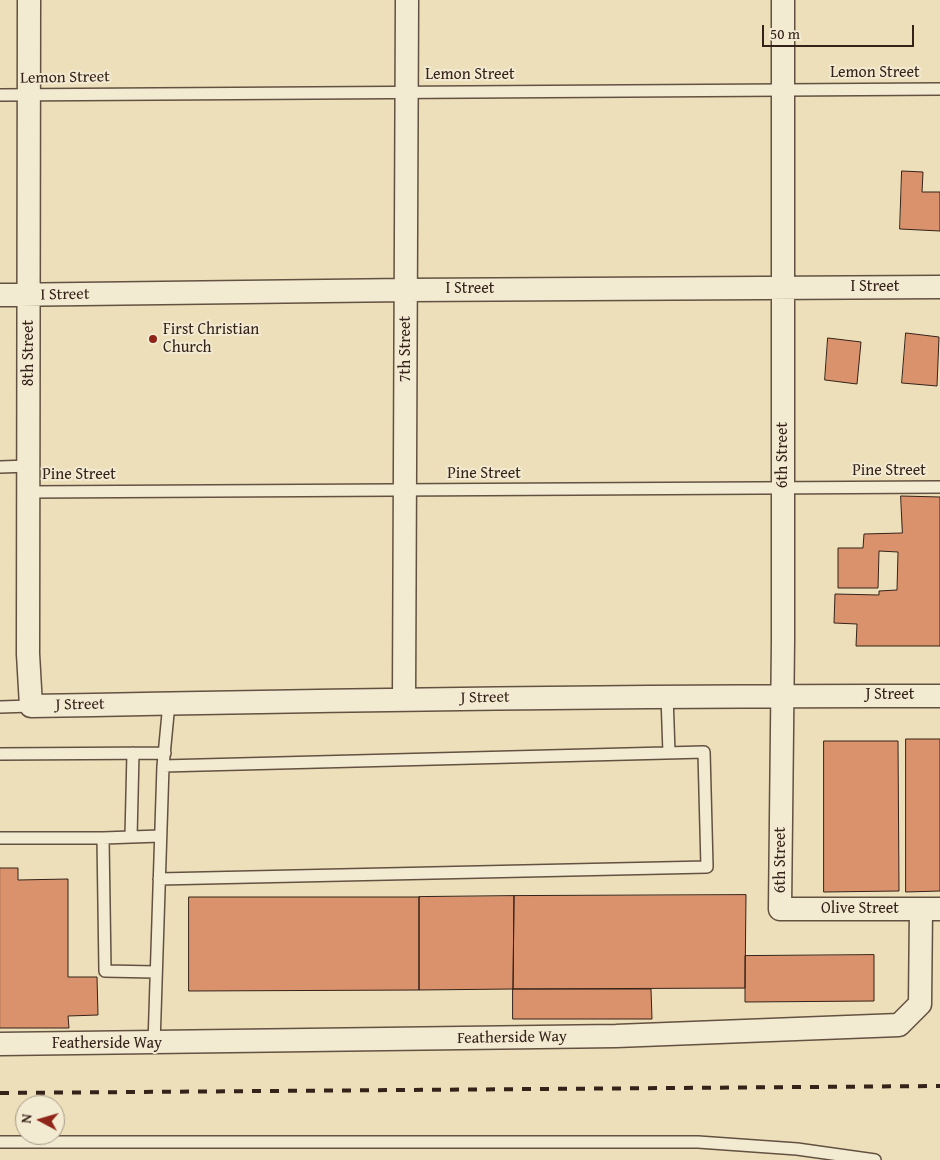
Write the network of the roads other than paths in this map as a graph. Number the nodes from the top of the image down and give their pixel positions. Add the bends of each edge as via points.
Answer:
1 (29, 0) edge
2 (407, 0) edge
3 (783, 0) edge
4 (940, 89) edge
5 (782, 90) junction
6 (407, 92) junction
7 (0, 95) edge
8 (29, 95) junction
9 (782, 287) junction
10 (940, 287) edge
11 (406, 290) junction
12 (0, 295) edge
13 (29, 295) junction
14 (29, 466) junction
15 (0, 468) edge
16 (940, 487) edge
17 (783, 488) junction
18 (406, 490) junction
19 (29, 492) junction
20 (782, 695) junction
21 (667, 696) junction
22 (940, 696) edge
23 (404, 699) junction
24 (169, 703) junction
25 (31, 706) junction
26 (0, 707) edge
27 (133, 753) junction
28 (165, 753) junction
29 (669, 753) junction
30 (0, 754) edge
31 (163, 766) junction
32 (160, 836) junction
33 (131, 837) junction
34 (0, 838) edge
35 (103, 838) junction
36 (159, 879) junction
37 (931, 909) edge
38 (780, 910) joint
39 (155, 972) junction
40 (0, 1044) edge
41 (154, 1044) junction
42 (0, 1142) edge
43 (875, 1160) edge

1 - 8 street, 8th Street
2 - 6 street, 7th Street
3 - 5 street, 6th Street
4 - 5 lane, Lemon Street
5 - 6 lane, Lemon Street
5 - 9 street, 6th Street
6 - 8 lane, Lemon Street
6 - 11 street, 7th Street
7 - 8 lane, Lemon Street
8 - 13 street, 8th Street
9 - 10 street, I Street
9 - 11 street, I Street
9 - 17 street, 6th Street
11 - 13 street, I Street
11 - 18 street, 7th Street
12 - 13 street, I Street
13 - 14 street, 8th Street
14 - 15 lane
14 - 19 street, 8th Street
16 - 17 lane, Pine Street
17 - 18 lane, Pine Street
17 - 20 street, 6th Street
18 - 19 lane, Pine Street
18 - 23 street, 7th Street
19 - 25 street, 8th Street via 28,654
20 - 21 street, J Street
20 - 22 street, J Street
20 - 38 street, 6th Street
21 - 23 street, J Street
21 - 29 lane
23 - 24 street, J Street
24 - 25 street, J Street
24 - 28 lane
25 - 26 lane
27 - 28 lane
27 - 30 lane
27 - 33 lane
28 - 31 lane
29 - 31 lane
29 - 36 lane via 704,752 707,867
31 - 32 lane
32 - 33 lane
32 - 36 lane
33 - 35 lane
34 - 35 lane
35 - 39 lane via 105,971
36 - 39 lane
37 - 38 street, Olive Street
37 - 41 street, Featherside Way via 920,1004 899,1025 616,1036
39 - 41 lane
40 - 41 street, Featherside Way
42 - 43 lane via 698,1142 797,1149

